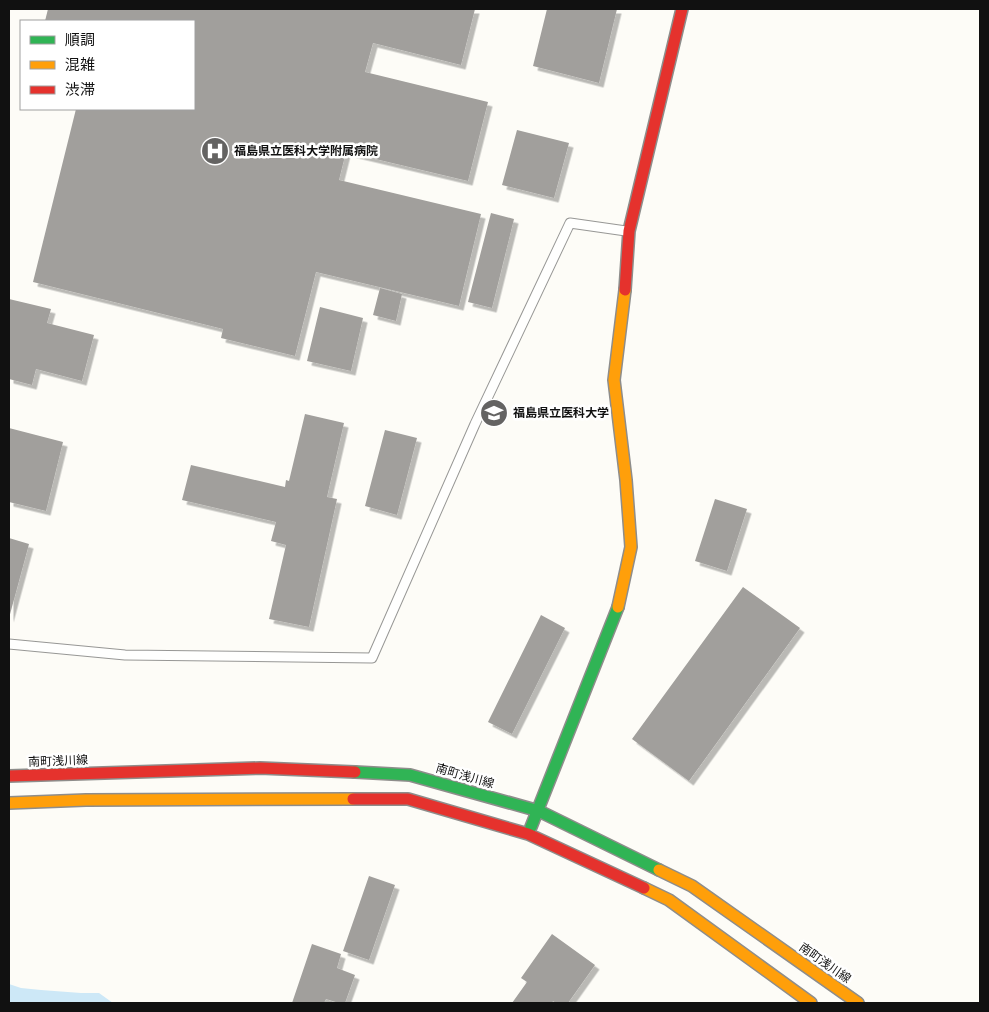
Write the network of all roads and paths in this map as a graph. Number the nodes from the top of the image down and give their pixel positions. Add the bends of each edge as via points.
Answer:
1 (682, 9) edge
2 (629, 231) junction
3 (9, 644) edge
4 (9, 776) edge
5 (9, 803) edge
6 (539, 811) junction
7 (528, 834) junction
8 (811, 1003) edge
9 (858, 1003) edge

1 - 2 street
2 - 3 lane via 570,223 475,424 372,658 125,655
2 - 6 street via 614,380 631,547 616,614
4 - 6 street, 南町浅川線 via 260,768 410,775
5 - 7 street via 408,798
6 - 7 street
6 - 9 street, 南町浅川線 via 692,886
7 - 8 street via 669,900

